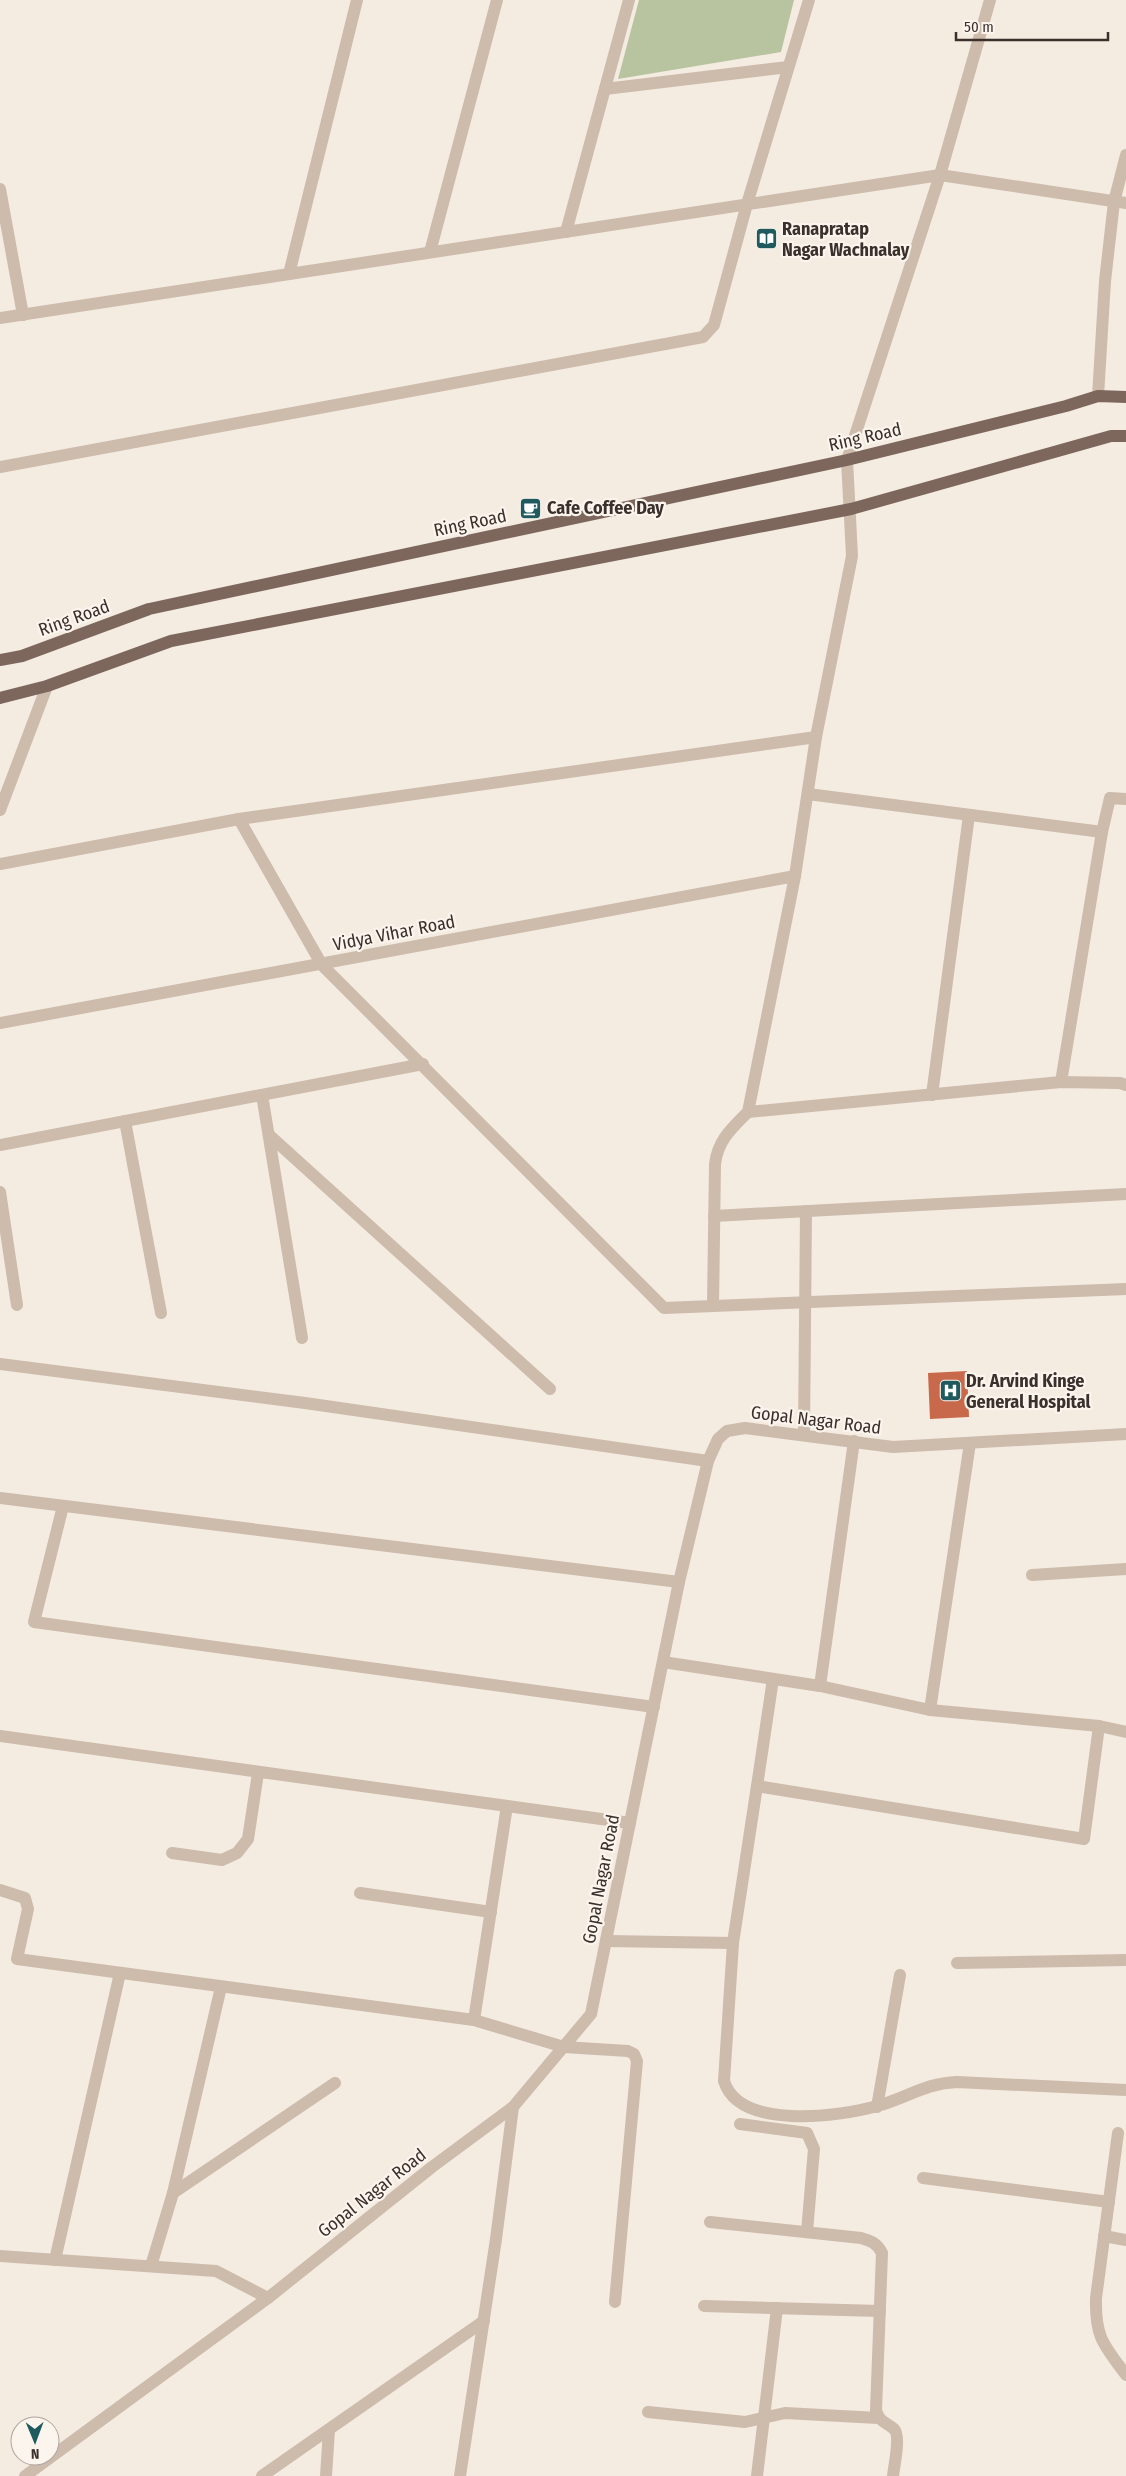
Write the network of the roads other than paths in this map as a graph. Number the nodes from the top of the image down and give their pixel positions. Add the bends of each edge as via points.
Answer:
1 (357, 0) edge
2 (497, 0) edge
3 (629, 0) edge
4 (809, 0) edge
5 (990, 0) edge
6 (788, 67) junction
7 (605, 89) junction
8 (1126, 155) edge
9 (940, 175) junction
10 (0, 189) edge
11 (1120, 202) edge
12 (747, 204) junction
13 (566, 232) junction
14 (430, 252) junction
15 (289, 274) junction
16 (23, 315) junction
17 (0, 318) edge
18 (1098, 396) junction
19 (1126, 397) edge
20 (1126, 436) edge
21 (847, 460) junction
22 (0, 467) edge
23 (851, 508) junction
24 (0, 660) edge
25 (47, 686) junction
26 (0, 698) edge
27 (816, 737) junction
28 (808, 794) junction
29 (1126, 799) edge
30 (0, 810) edge
31 (969, 815) junction
32 (239, 819) junction
33 (1102, 832) junction
34 (0, 864) edge
35 (795, 876) junction
36 (322, 965) junction
37 (0, 1024) edge
38 (423, 1064) junction
39 (1062, 1082) junction
40 (1126, 1085) edge
41 (262, 1095) junction
42 (932, 1095) junction
43 (748, 1112) junction
44 (125, 1121) junction
45 (269, 1135) junction
46 (0, 1145) edge
47 (0, 1192) edge
48 (1126, 1194) edge
49 (806, 1211) junction
50 (714, 1216) junction
51 (1126, 1289) edge
52 (806, 1302) junction
53 (17, 1305) dead end
54 (713, 1306) junction
55 (161, 1313) dead end
56 (302, 1338) dead end
57 (0, 1364) edge
58 (550, 1389) dead end
59 (1126, 1434) edge
60 (804, 1435) junction
61 (854, 1442) junction
62 (970, 1442) junction
63 (708, 1460) junction
64 (0, 1498) edge
65 (63, 1506) junction
66 (1126, 1569) edge
67 (1032, 1575) dead end
68 (679, 1582) junction
69 (663, 1662) junction
70 (773, 1678) junction
71 (820, 1686) junction
72 (654, 1707) junction
73 (930, 1710) junction
74 (1099, 1726) junction
75 (1126, 1732) edge
76 (0, 1736) edge
77 (258, 1773) junction
78 (757, 1786) junction
79 (507, 1806) junction
80 (630, 1823) junction
81 (172, 1853) dead end
82 (0, 1890) edge
83 (360, 1893) dead end
84 (491, 1912) junction
85 (606, 1941) junction
86 (733, 1943) junction
87 (1126, 1960) edge
88 (956, 1963) dead end
89 (120, 1973) junction
90 (900, 1975) dead end
91 (221, 1987) junction
92 (474, 2020) junction
93 (564, 2047) junction
94 (335, 2083) dead end
95 (1126, 2090) edge
96 (877, 2106) junction
97 (513, 2107) junction
98 (740, 2124) dead end
99 (1118, 2133) dead end
100 (923, 2178) dead end
101 (172, 2193) junction
102 (1108, 2202) junction
103 (710, 2222) dead end
104 (807, 2232) junction
105 (1104, 2236) junction
106 (1126, 2240) edge
107 (0, 2256) edge
108 (55, 2260) junction
109 (151, 2266) junction
110 (268, 2298) junction
111 (615, 2302) dead end
112 (704, 2306) dead end
113 (777, 2308) junction
114 (880, 2312) junction
115 (484, 2321) junction
116 (1126, 2375) edge
117 (648, 2412) dead end
118 (764, 2417) junction
119 (878, 2418) junction
120 (329, 2430) junction
121 (25, 2476) edge
122 (262, 2476) edge
123 (326, 2476) edge
124 (460, 2476) edge
125 (757, 2476) edge
126 (893, 2476) edge

1 - 15 street
2 - 14 street
3 - 7 street
4 - 6 street
5 - 9 street
6 - 7 street
6 - 12 street
7 - 13 street
8 - 11 street
9 - 11 street
9 - 12 street
9 - 21 street
10 - 16 street
11 - 18 street via 1105,281
12 - 13 street
12 - 22 street via 714,325 703,337
13 - 14 street
14 - 15 street
15 - 16 street
16 - 17 street
18 - 19 main road, Ring Road
18 - 21 main road, Ring Road
20 - 23 main road via 1112,436
21 - 23 street
21 - 24 main road, Ring Road via 149,609 22,656
23 - 25 main road via 171,640
23 - 27 street via 852,556
25 - 26 main road
25 - 30 street
27 - 28 street
27 - 32 street
28 - 31 street
28 - 35 street
29 - 33 street via 1110,798
31 - 33 street
31 - 42 street
32 - 34 street
32 - 36 street
33 - 39 street
35 - 36 street, Vidya Vihar Road
35 - 43 street
36 - 37 street, Vidya Vihar Road
36 - 38 street
38 - 41 street
38 - 54 street via 664,1308
39 - 40 street
39 - 42 street
41 - 44 street
41 - 45 street
42 - 43 street
43 - 50 street via 727,1133 717,1150
44 - 46 street
44 - 55 street
45 - 56 street
45 - 58 street
47 - 53 street
48 - 49 street
49 - 50 street
49 - 52 street
50 - 54 street
51 - 52 street
52 - 54 street
52 - 60 street
57 - 63 street
59 - 62 street, Gopal Nagar Road
60 - 61 street, Gopal Nagar Road
60 - 63 street, Gopal Nagar Road via 745,1428 727,1431 718,1439
61 - 62 street, Gopal Nagar Road via 893,1446
61 - 71 street
62 - 73 street
63 - 68 street, Gopal Nagar Road
64 - 65 street
65 - 68 street
65 - 72 street via 34,1622
66 - 67 street
68 - 69 street, Gopal Nagar Road
69 - 70 street
69 - 72 street, Gopal Nagar Road
70 - 71 street
70 - 78 street
71 - 73 street
72 - 80 street, Gopal Nagar Road
73 - 74 street
74 - 75 street
74 - 78 street via 1084,1839
76 - 77 street
77 - 79 street
77 - 81 street via 248,1839 237,1854 222,1860
78 - 86 street
79 - 80 street
79 - 84 street
80 - 85 street, Gopal Nagar Road
82 - 89 street via 25,1898 28,1909 18,1959
83 - 84 street
84 - 92 street
85 - 86 street
85 - 93 street, Gopal Nagar Road via 591,2014
86 - 96 street via 724,2081 733,2099 751,2109 778,2115 834,2115
87 - 88 street
89 - 91 street
89 - 108 street
90 - 96 street
91 - 92 street
91 - 101 street
92 - 93 street
93 - 97 street, Gopal Nagar Road
93 - 111 street via 628,2051 637,2061
94 - 101 street
95 - 96 street via 936,2083
97 - 110 street, Gopal Nagar Road
97 - 115 street
98 - 104 street via 807,2133 814,2149
99 - 102 street
100 - 102 street
101 - 109 street
102 - 105 street
103 - 104 street
104 - 114 street via 861,2238 879,2246 882,2253
105 - 106 street
105 - 116 street via 1096,2324 1103,2344
107 - 108 street
108 - 109 street
109 - 110 street via 216,2270
110 - 121 street, Gopal Nagar Road
112 - 113 street
113 - 114 street
113 - 118 street
114 - 119 street
115 - 120 street
115 - 124 street
117 - 118 street via 745,2422
118 - 119 street via 785,2413
118 - 125 street
119 - 126 street via 893,2428 898,2436
120 - 122 street
120 - 123 street

